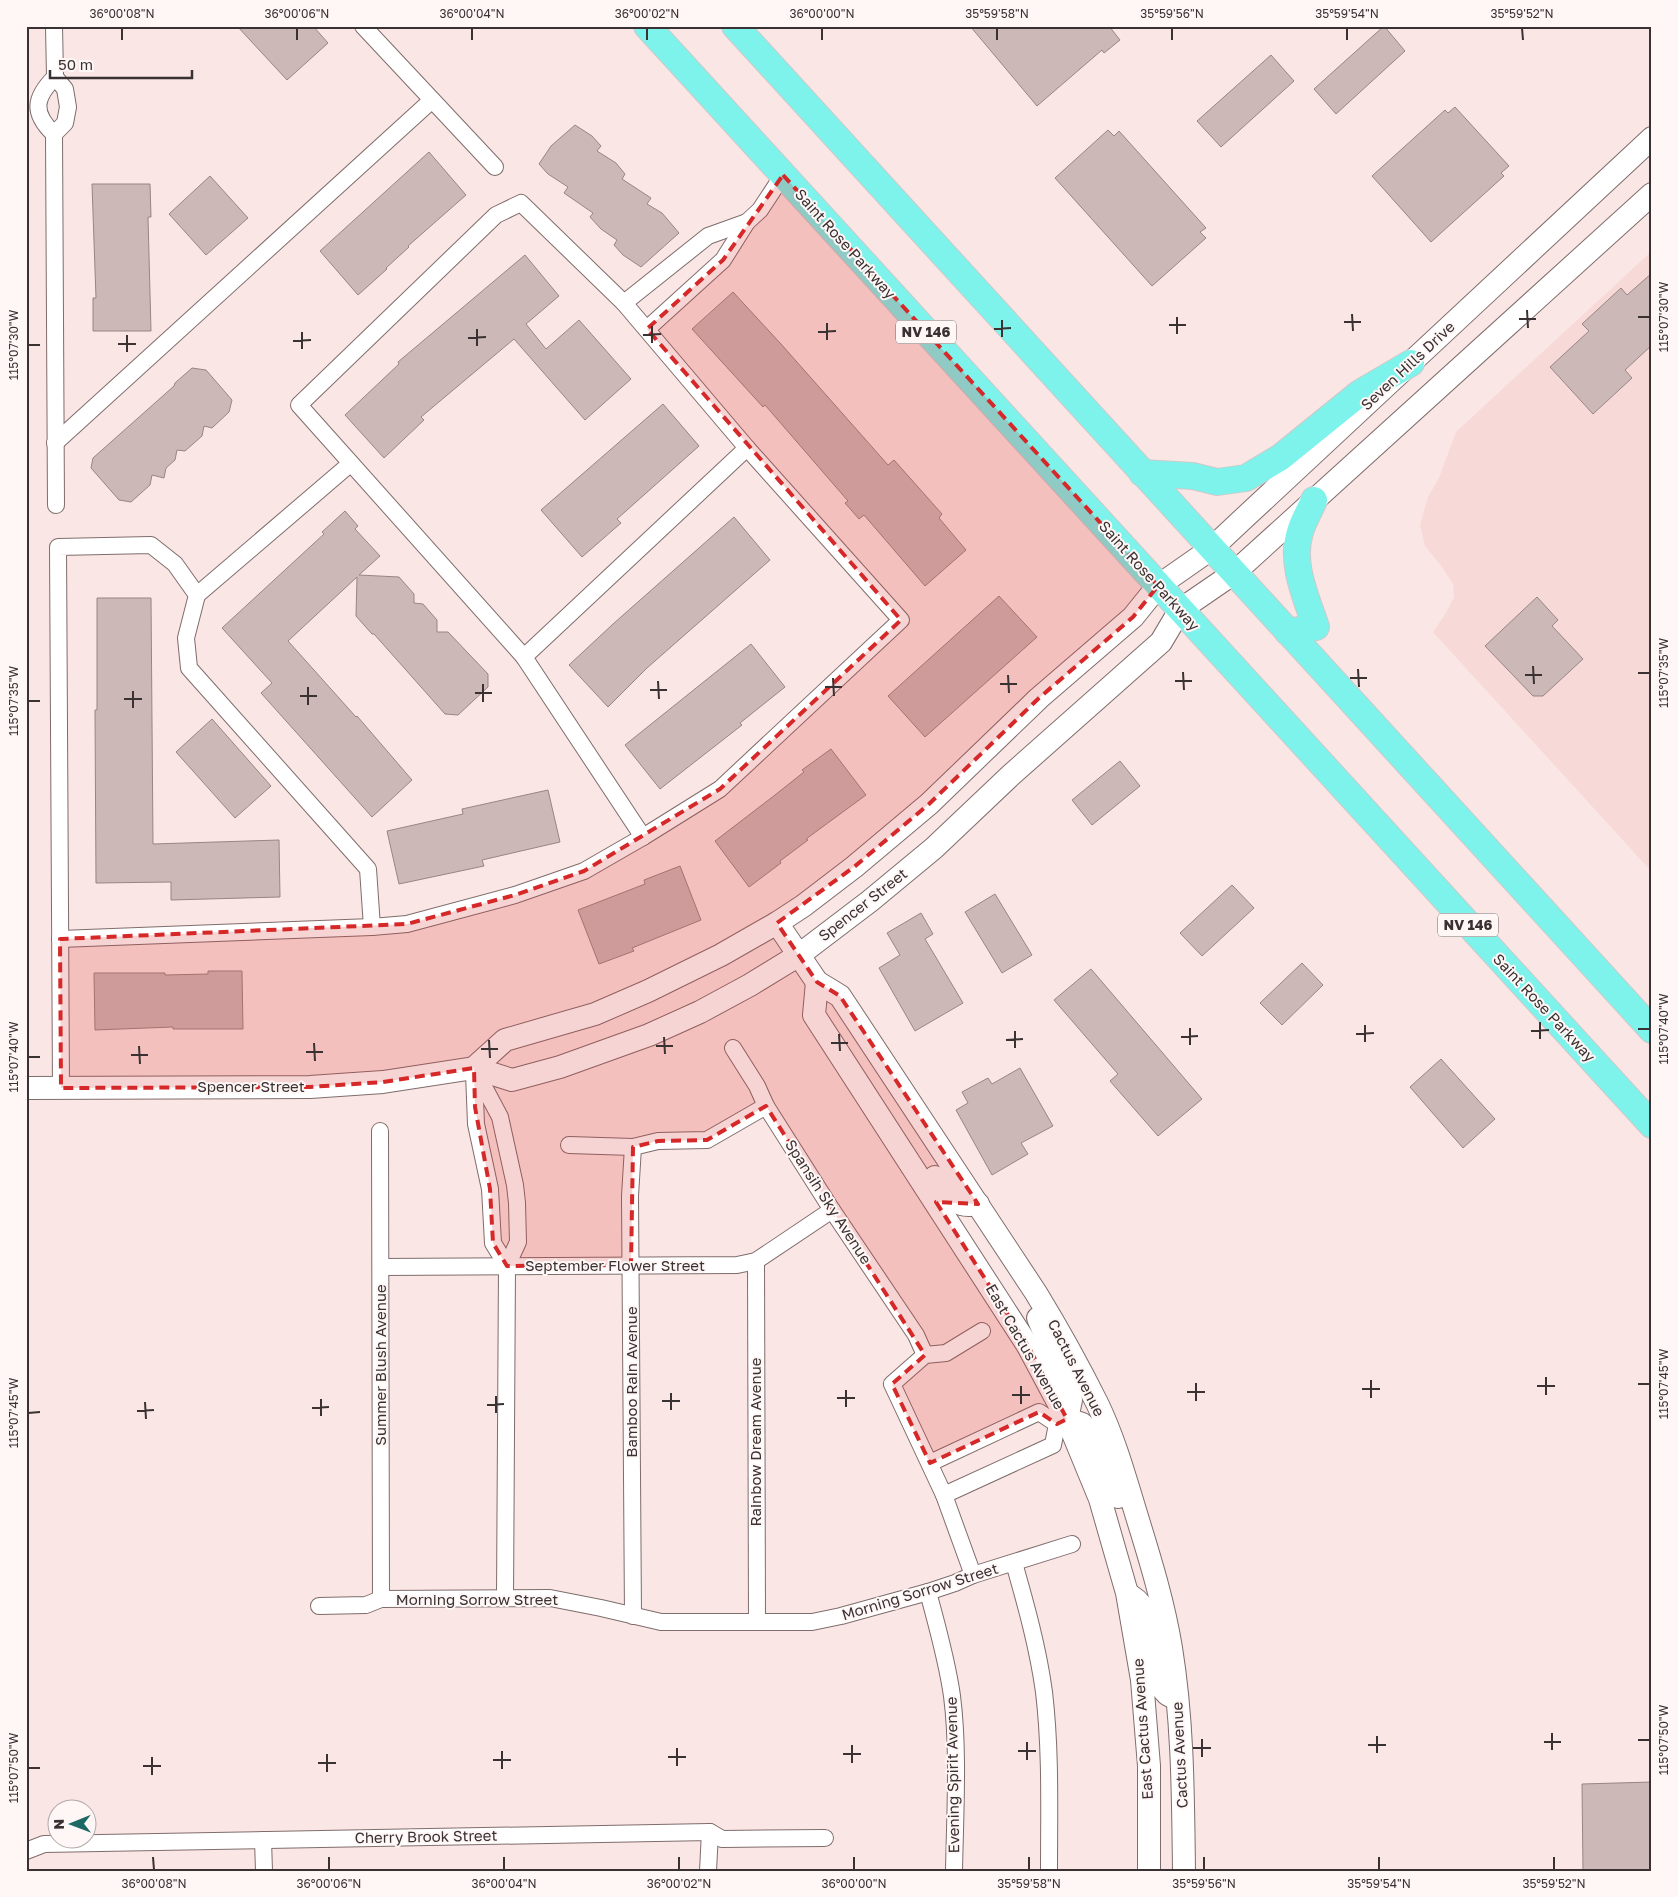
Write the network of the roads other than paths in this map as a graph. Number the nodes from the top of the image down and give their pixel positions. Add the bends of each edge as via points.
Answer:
1 (54, 26) edge
2 (363, 26) edge
3 (647, 26) edge
4 (735, 26) edge
5 (55, 77) junction
6 (432, 100) junction
7 (54, 134) junction
8 (1652, 138) edge
9 (495, 168) dead end
10 (783, 175) junction
11 (1652, 194) edge
12 (746, 222) junction
13 (624, 303) junction
14 (647, 330) junction
15 (1411, 363) junction
16 (55, 443) junction
17 (747, 448) junction
18 (350, 464) junction
19 (1142, 474) junction
20 (1314, 500) junction
21 (56, 505) dead end
22 (1211, 549) junction
23 (1234, 573) junction
24 (1158, 586) junction
25 (197, 595) junction
26 (1180, 610) junction
27 (1288, 632) junction
28 (524, 657) junction
29 (643, 837) junction
30 (372, 927) junction
31 (60, 938) junction
32 (788, 939) junction
33 (817, 982) junction
34 (1652, 1030) edge
35 (733, 1048) dead end
36 (474, 1068) junction
37 (26, 1088) edge
38 (61, 1088) junction
39 (766, 1106) junction
40 (1652, 1125) edge
41 (380, 1131) dead end
42 (890, 1132) junction
43 (569, 1145) dead end
44 (633, 1147) junction
45 (978, 1204) junction
46 (832, 1210) junction
47 (756, 1261) junction
48 (631, 1265) junction
49 (507, 1266) junction
50 (382, 1267) junction
51 (1036, 1293) junction
52 (982, 1331) dead end
53 (925, 1355) junction
54 (1062, 1421) junction
55 (930, 1463) junction
56 (944, 1495) junction
57 (1138, 1520) junction
58 (1072, 1544) dead end
59 (1014, 1563) junction
60 (973, 1575) junction
61 (928, 1592) junction
62 (1127, 1593) junction
63 (504, 1598) junction
64 (381, 1599) junction
65 (319, 1606) dead end
66 (633, 1616) junction
67 (757, 1622) junction
68 (1177, 1699) junction
69 (710, 1832) junction
70 (824, 1838) dead end
71 (263, 1840) junction
72 (26, 1851) edge
73 (264, 1871) edge
74 (708, 1871) edge
75 (954, 1871) edge
76 (1050, 1871) edge
77 (1149, 1871) edge
78 (1184, 1871) edge

1 - 5 street
2 - 6 street
3 - 10 highway, Saint Rose Parkway / NV 146
4 - 19 highway
5 - 7 street via 65,89 68,107 65,123
5 - 7 street via 40,96 38,106 40,117
6 - 9 street
6 - 16 street
7 - 16 street
8 - 15 main road, Seven Hills Drive
10 - 12 street via 760,210
10 - 24 highway, Saint Rose Parkway / NV 146
11 - 20 main road
12 - 13 street via 708,236
12 - 14 street via 723,260
13 - 14 street
13 - 18 street via 521,203 496,215 299,406
14 - 17 street
15 - 19 highway via 1360,393 1281,458 1246,478 1217,482 1192,476
15 - 22 main road, Seven Hills Drive
16 - 21 street
17 - 28 street
17 - 29 street via 901,620 720,789
18 - 25 street
18 - 28 street
19 - 22 highway
20 - 23 main road
20 - 27 highway via 1300,532 1297,561 1316,627
22 - 23 highway
22 - 24 main road, Seven Hills Drive
23 - 26 main road
23 - 27 highway
24 - 26 highway, Saint Rose Parkway / NV 146
24 - 32 main road, Spencer Street via 1133,617 1039,698 929,804 854,867
25 - 30 street via 186,638 190,668 368,869
25 - 31 street via 175,564 151,545 58,548
26 - 32 main road, Spencer Street via 1161,642 934,848 870,901
26 - 40 highway, Saint Rose Parkway / NV 146
27 - 34 highway
28 - 29 street
29 - 30 street via 584,871 515,896 407,924
30 - 31 street
31 - 38 street
32 - 33 main road, Cactus Avenue
32 - 36 main road, Spencer Street via 722,955 594,1014 506,1040
32 - 36 main road, Spencer Street via 700,1012 604,1052 512,1080
33 - 42 main road, East Cactus Avenue via 814,1015
33 - 45 main road, Cactus Avenue via 840,996
35 - 39 street, Spansih Sky Avenue via 758,1086
36 - 38 main road, Spencer Street via 383,1082 310,1087
36 - 49 street via 476,1124 490,1189 493,1243
36 - 49 street via 500,1117 518,1202 518,1242
37 - 38 main road, Spencer Street
39 - 44 street via 707,1140 658,1141
39 - 46 street, Spansih Sky Avenue
41 - 50 street, Summer Blush Avenue
42 - 45 main road via 908,1141 950,1198 959,1205
42 - 54 main road, East Cactus Avenue via 1028,1346
43 - 44 street
44 - 48 street, Bamboo Rain Avenue
45 - 51 main road, Cactus Avenue
46 - 47 street, September Flower Street
46 - 53 street, Spansih Sky Avenue via 916,1335
47 - 48 street, September Flower Street via 727,1266
47 - 67 street, Rainbow Dream Avenue
48 - 49 street, September Flower Street
48 - 66 street, Bamboo Rain Avenue
49 - 50 street, September Flower Street
49 - 63 street
50 - 64 street, Summer Blush Avenue
51 - 54 main road via 1038,1319 1070,1390 1071,1400
51 - 57 main road, Cactus Avenue via 1098,1404
52 - 53 street via 946,1353
53 - 55 street via 892,1384
54 - 55 street via 1039,1412
54 - 56 street via 1053,1445
54 - 57 main road via 1082,1424 1088,1430 1118,1498 1128,1513
54 - 62 main road, East Cactus Avenue via 1100,1499
55 - 56 street
56 - 60 street
57 - 68 main road, Cactus Avenue via 1162,1604
58 - 59 street, Morning Sorrow Street
59 - 60 street, Morning Sorrow Street
59 - 76 street via 1027,1606 1044,1692 1048,1736
60 - 61 street, Morning Sorrow Street
61 - 67 street, Morning Sorrow Street via 812,1622
61 - 75 street, Evening Spirit Avenue via 952,1696
62 - 68 main road via 1144,1609 1159,1683 1168,1695
62 - 77 main road, East Cactus Avenue via 1142,1680 1149,1766
63 - 64 street, Morning Sorrow Street
63 - 66 street, Morning Sorrow Street via 550,1598
64 - 65 street, Morning Sorrow Street via 366,1606
66 - 67 street, Morning Sorrow Street via 661,1622
68 - 78 main road, Cactus Avenue via 1182,1760
69 - 70 street, Cherry Brook Street via 722,1839
69 - 71 street, Cherry Brook Street
69 - 74 street
71 - 72 street, Cherry Brook Street via 44,1844
71 - 73 street

